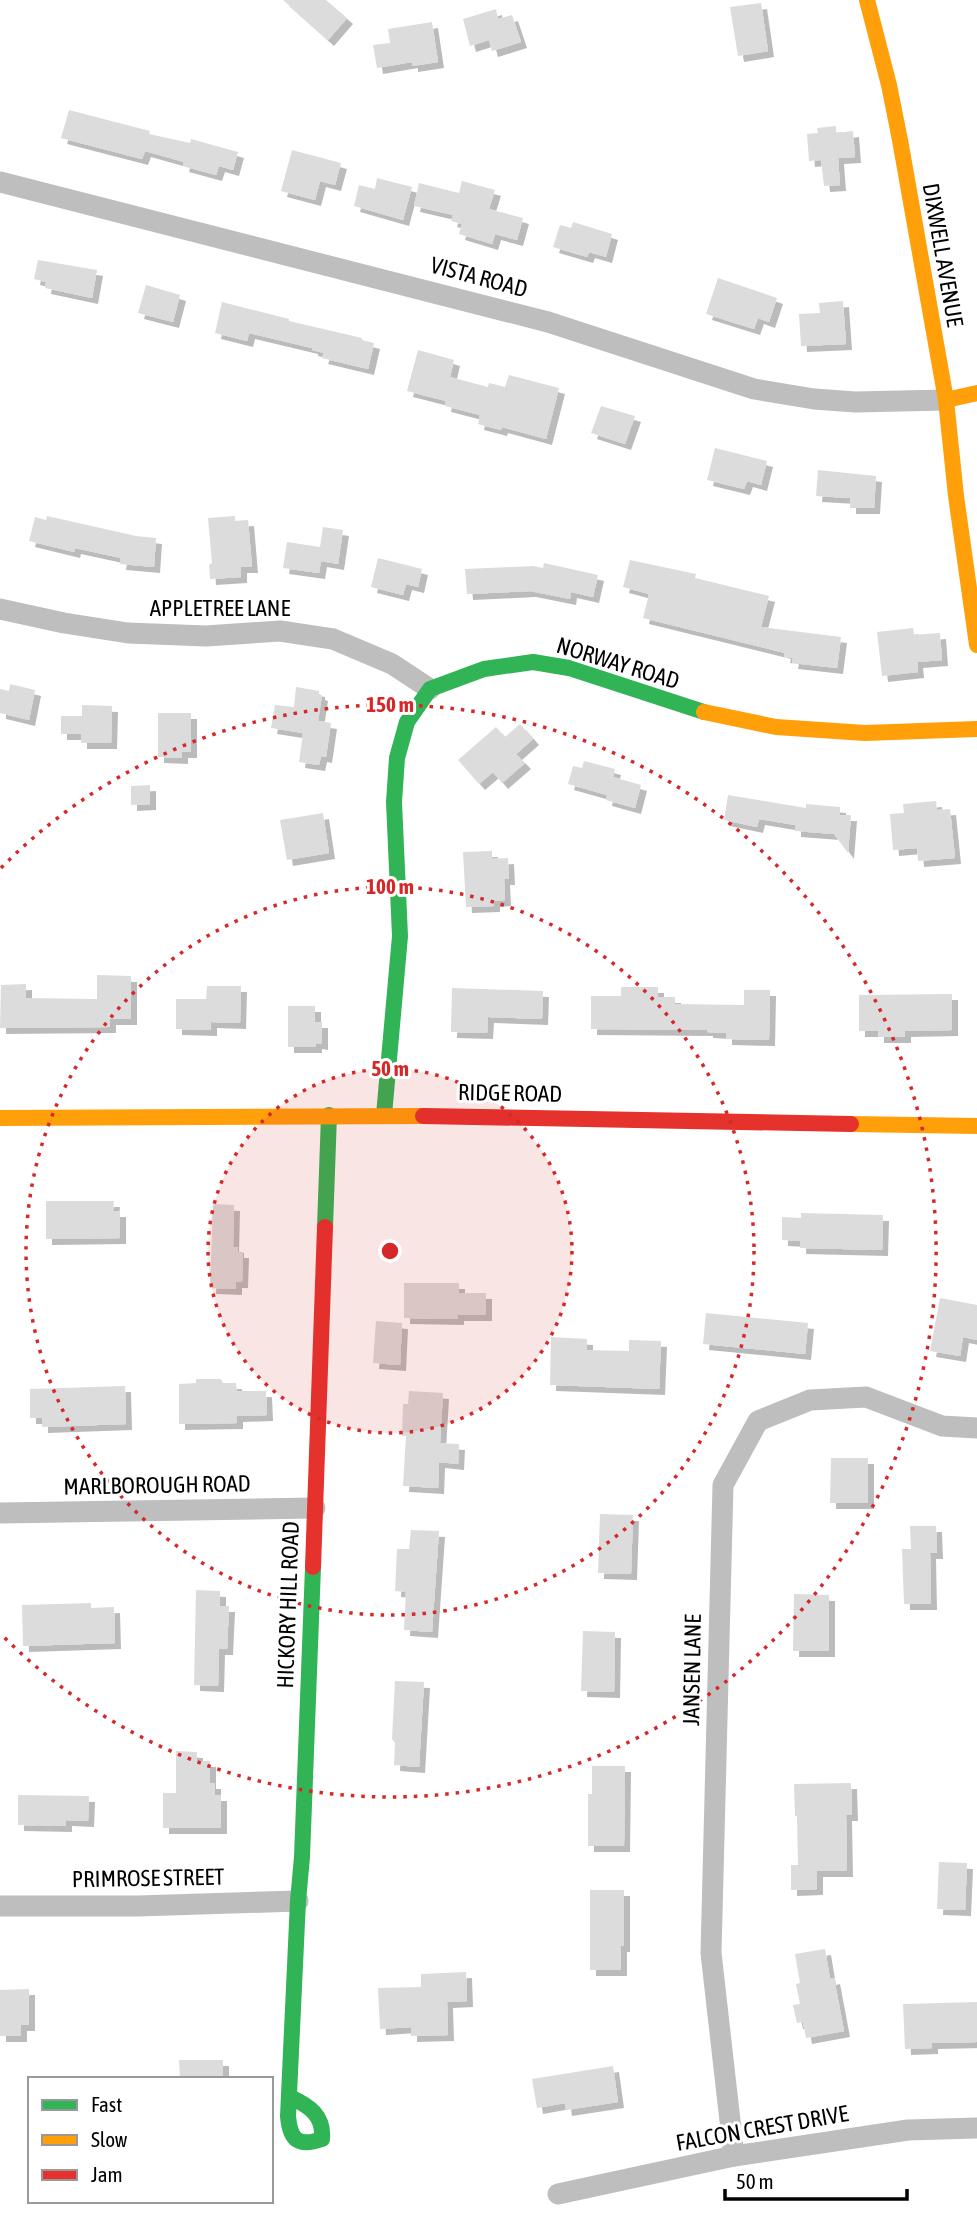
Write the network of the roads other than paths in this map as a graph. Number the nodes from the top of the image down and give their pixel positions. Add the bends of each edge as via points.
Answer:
1 (867, 0) edge
2 (0, 182) edge
3 (977, 393) edge
4 (946, 400) junction
5 (977, 403) edge
6 (0, 609) edge
7 (977, 645) edge
8 (429, 689) junction
9 (977, 729) edge
10 (329, 1115) junction
11 (384, 1115) junction
12 (0, 1118) edge
13 (977, 1126) edge
14 (977, 1428) edge
15 (315, 1508) junction
16 (0, 1513) edge
17 (298, 1901) junction
18 (0, 1906) edge
19 (290, 2097) dead end
20 (977, 2128) edge
21 (734, 2156) junction
22 (558, 2194) dead end

1 - 4 main road, DIXWELL AVENUE via 900,139
2 - 4 street, VISTA ROAD via 548,322 754,388 855,402
3 - 4 main road
4 - 5 main road
4 - 7 main road, DIXWELL AVENUE
6 - 8 street, APPLETREE LANE via 128,633 206,636 280,631 332,639 392,664
8 - 9 main road, NORWAY ROAD via 484,669 533,662 569,668 692,709 776,727 865,733
8 - 11 main road via 407,722 397,758 394,802 400,936
10 - 11 main road, RIDGE ROAD
10 - 12 main road, RIDGE ROAD
10 - 15 main road, HICKORY HILL ROAD
11 - 13 main road, RIDGE ROAD
14 - 21 street, JANSEN LANE via 942,1426 866,1397 810,1400 758,1421 723,1485 711,1953
15 - 16 street, MARLBOROUGH ROAD
15 - 17 main road, HICKORY HILL ROAD
17 - 18 street, PRIMROSE STREET
17 - 19 main road, HICKORY HILL ROAD
20 - 21 street, FALCON CREST DRIVE via 908,2130
21 - 22 street, FALCON CREST DRIVE

